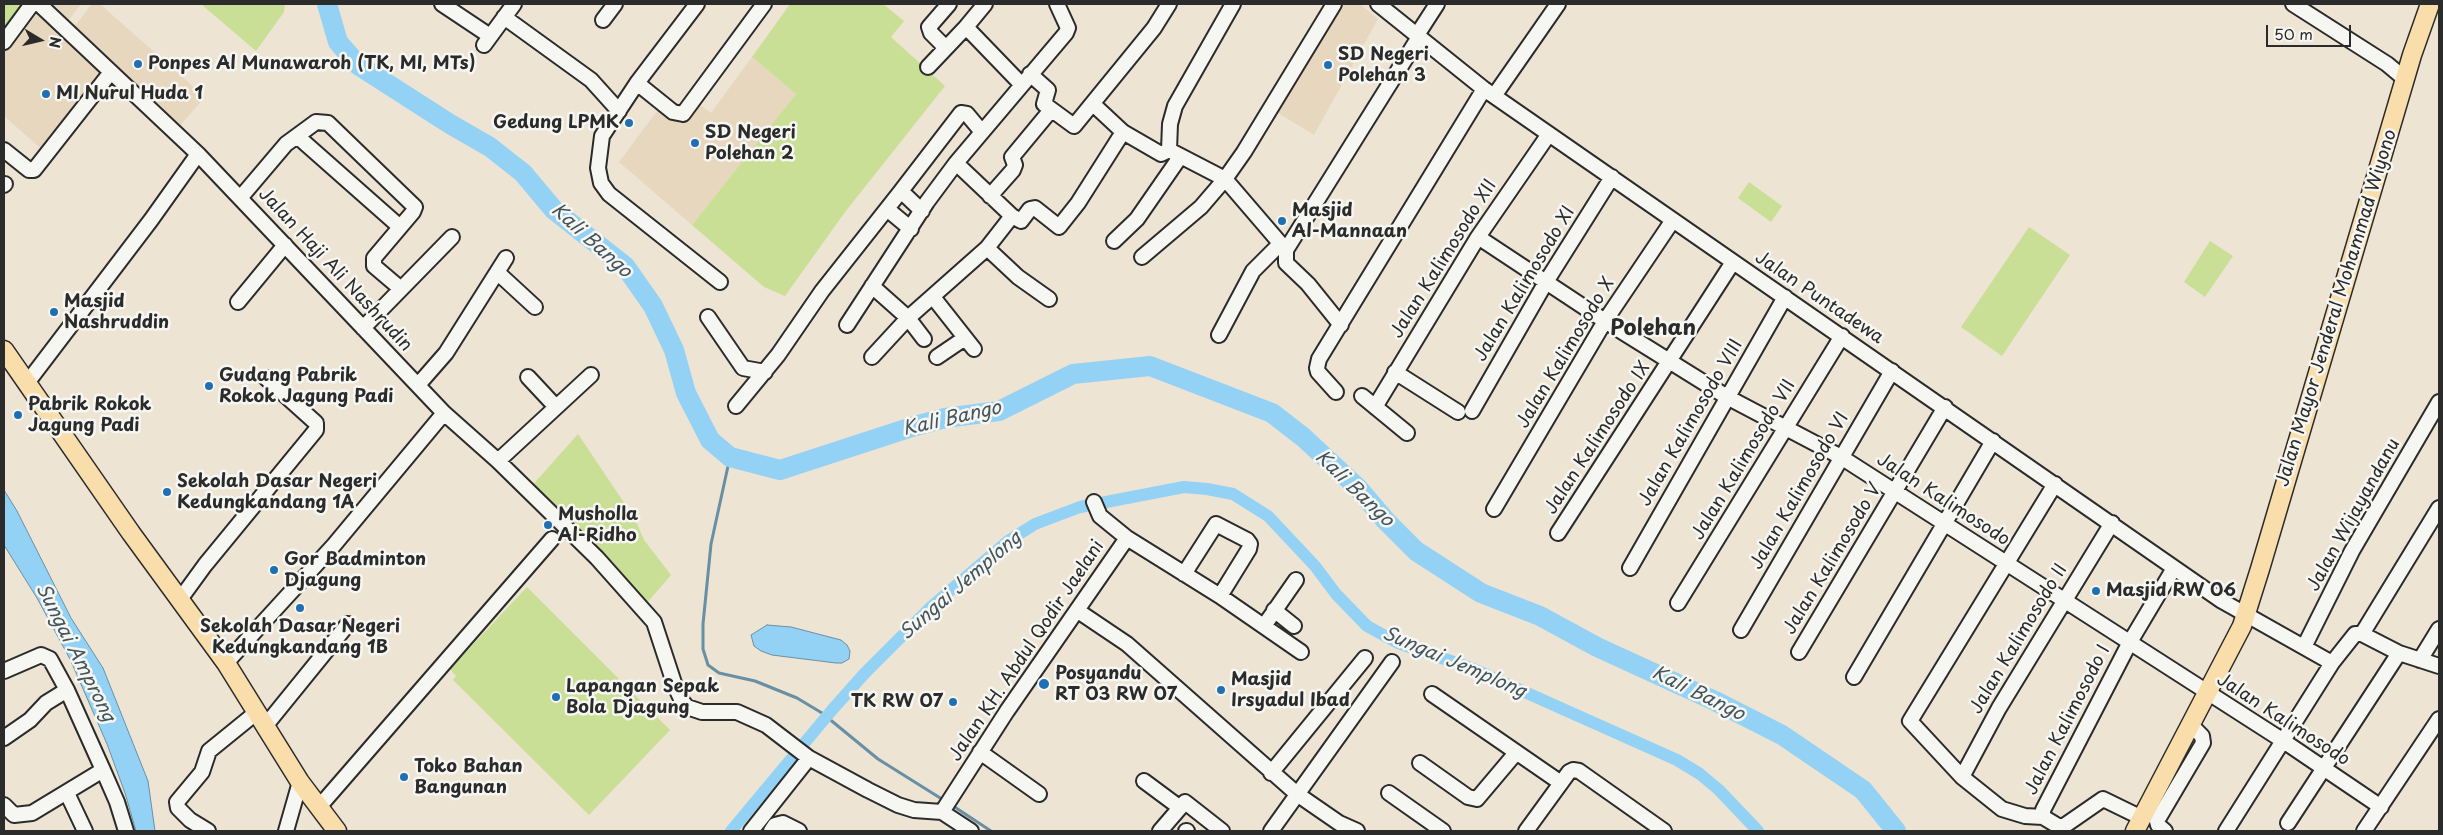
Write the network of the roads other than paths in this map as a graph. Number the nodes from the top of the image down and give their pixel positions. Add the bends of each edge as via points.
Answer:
1 (32, 4) edge
2 (38, 4) edge
3 (442, 4) edge
4 (514, 4) edge
5 (615, 4) edge
6 (697, 4) edge
7 (764, 4) edge
8 (949, 4) edge
9 (1058, 4) edge
10 (1169, 4) edge
11 (1233, 4) edge
12 (1334, 4) edge
13 (1378, 4) edge
14 (1437, 4) edge
15 (1558, 4) edge
16 (2293, 4) edge
17 (2430, 4) edge
18 (981, 5) edge
19 (504, 17) junction
20 (603, 20) dead end
21 (966, 26) junction
22 (1418, 36) junction
23 (4, 42) edge
24 (946, 48) junction
25 (928, 67) dead end
26 (111, 72) junction
27 (1026, 79) junction
28 (2405, 79) junction
29 (638, 83) junction
30 (1489, 93) junction
31 (1093, 104) junction
32 (1051, 110) junction
33 (619, 111) junction
34 (982, 132) junction
35 (1123, 132) junction
36 (1548, 134) junction
37 (297, 136) junction
38 (4, 150) edge
39 (1174, 153) junction
40 (198, 154) junction
41 (956, 162) junction
42 (1612, 177) junction
43 (1224, 179) junction
44 (901, 191) junction
45 (990, 196) junction
46 (241, 197) junction
47 (887, 209) junction
48 (922, 211) junction
49 (1012, 216) junction
50 (1673, 220) junction
51 (400, 227) junction
52 (911, 229) junction
53 (1478, 236) junction
54 (452, 238) dead end
55 (1114, 241) dead end
56 (285, 245) junction
57 (1283, 247) junction
58 (987, 248) junction
59 (1142, 257) dead end
60 (506, 258) dead end
61 (1733, 262) junction
62 (497, 272) junction
63 (720, 282) dead end
64 (1546, 282) junction
65 (872, 286) junction
66 (400, 289) junction
67 (933, 297) junction
68 (1785, 297) junction
69 (1049, 299) dead end
70 (238, 302) dead end
71 (535, 306) dead end
72 (708, 317) dead end
73 (908, 318) junction
74 (1605, 321) junction
75 (847, 325) dead end
76 (1341, 325) junction
77 (363, 328) junction
78 (1219, 336) dead end
79 (1842, 336) junction
80 (965, 338) junction
81 (924, 339) dead end
82 (974, 349) dead end
83 (4, 350) edge
84 (872, 357) dead end
85 (937, 357) dead end
86 (1670, 361) junction
87 (1892, 371) junction
88 (765, 372) junction
89 (1395, 372) junction
90 (591, 375) dead end
91 (528, 377) dead end
92 (266, 378) dead end
93 (27, 383) junction
94 (418, 385) junction
95 (1336, 392) dead end
96 (1362, 396) dead end
97 (1727, 397) junction
98 (2439, 402) edge
99 (736, 406) dead end
100 (556, 407) junction
101 (1375, 407) junction
102 (1945, 407) junction
103 (444, 413) junction
104 (1785, 426) junction
105 (1406, 433) dead end
106 (1992, 440) junction
107 (1841, 457) junction
108 (498, 461) junction
109 (2055, 484) junction
110 (1895, 491) junction
111 (1097, 507) dead end
112 (2439, 508) edge
113 (1494, 509) dead end
114 (1943, 521) junction
115 (2112, 523) junction
116 (1558, 534) dead end
117 (1127, 538) junction
118 (552, 539) dead end
119 (2004, 563) junction
120 (1630, 568) dead end
121 (2174, 568) junction
122 (1184, 574) junction
123 (1296, 580) dead end
124 (1220, 596) junction
125 (181, 598) junction
126 (2063, 600) junction
127 (1678, 603) dead end
128 (1274, 610) junction
129 (1078, 611) junction
130 (2246, 614) junction
131 (348, 624) dead end
132 (1264, 626) junction
133 (1294, 626) dead end
134 (2439, 629) edge
135 (1741, 630) dead end
136 (2362, 634) junction
137 (2130, 642) junction
138 (2304, 647) junction
139 (1301, 652) dead end
140 (1799, 652) dead end
141 (2399, 653) junction
142 (1365, 658) dead end
143 (2420, 660) junction
144 (1392, 662) dead end
145 (226, 663) junction
146 (2332, 663) junction
147 (2439, 666) edge
148 (4, 671) edge
149 (1854, 677) dead end
150 (67, 690) junction
151 (2208, 693) junction
152 (1432, 694) dead end
153 (261, 719) junction
154 (2439, 719) edge
155 (2191, 725) junction
156 (5, 735) edge
157 (2282, 740) junction
158 (980, 752) junction
159 (1515, 754) junction
160 (807, 756) junction
161 (1420, 763) dead end
162 (2324, 768) junction
163 (103, 770) junction
164 (1271, 773) junction
165 (1962, 777) junction
166 (1144, 781) dead end
167 (300, 782) junction
168 (1561, 783) junction
169 (67, 793) junction
170 (1388, 793) dead end
171 (1039, 794) dead end
172 (1297, 794) junction
173 (4, 805) edge
174 (318, 807) junction
175 (1179, 807) junction
176 (2381, 807) junction
177 (943, 810) junction
178 (2043, 818) junction
179 (2288, 823) dead end
180 (2138, 825) edge
181 (775, 827) edge
182 (1337, 827) edge
183 (1529, 830) edge
184 (85, 831) edge
185 (126, 831) edge
186 (208, 831) edge
187 (286, 831) edge
188 (337, 831) edge
189 (751, 831) edge
190 (799, 831) edge
191 (971, 831) edge
192 (1160, 831) edge
193 (1222, 831) edge
194 (1271, 831) edge
195 (1357, 831) edge
196 (1444, 831) edge
197 (1664, 831) edge
198 (2165, 831) edge
199 (2226, 831) edge
200 (2364, 831) edge

1 - 23 street
2 - 26 street, Jalan Haji Ali Nashrudin
3 - 19 street via 487,40
4 - 19 street
5 - 20 street
6 - 29 street
7 - 29 street via 683,114 673,112
8 - 24 street via 929,27
9 - 27 street via 1068,28 1066,33
10 - 31 street via 1154,28
11 - 39 street via 1175,106 1170,124
12 - 43 street via 1244,152
13 - 22 street, Jalan Puntadewa
14 - 22 street
15 - 30 street
16 - 28 street
17 - 28 main road, Jalan Mayor Jenderal Mohammad Wiyono
18 - 21 street
19 - 33 street via 591,80
21 - 24 street
21 - 27 street
22 - 30 street, Jalan Puntadewa
22 - 57 street
24 - 25 street
26 - 38 street via 34,170 29,170
26 - 40 street, Jalan Haji Ali Nashrudin
27 - 32 street via 1048,90 1044,104
27 - 34 street
28 - 130 main road, Jalan Mayor Jenderal Mohammad Wiyono
29 - 33 street
30 - 36 street, Jalan Puntadewa
30 - 76 street
31 - 32 street via 1074,126
31 - 35 street
32 - 45 street via 1012,157 1015,165
33 - 63 street via 602,136 598,168 601,183 609,194
34 - 41 street
34 - 44 street via 967,114 961,114
35 - 39 street via 1161,154
35 - 49 street via 1059,227 1035,208 1030,209 1020,221
36 - 42 street, Jalan Puntadewa
36 - 53 street, Jalan Kalimosodo XII
37 - 46 street via 278,152
37 - 51 street
37 - 51 street via 316,122 328,123 412,203 415,209
39 - 43 street
39 - 55 street via 1137,219
40 - 46 street, Jalan Haji Ali Nashrudin
40 - 93 street
41 - 45 street
41 - 48 street
42 - 50 street, Jalan Puntadewa
42 - 64 street, Jalan Kalimosodo XI
43 - 57 street
43 - 59 street via 1201,207
44 - 47 street
44 - 48 street
45 - 49 street
46 - 56 street, Jalan Haji Ali Nashrudin
47 - 52 street
47 - 88 street via 822,291
48 - 52 street
49 - 58 street
50 - 61 street, Jalan Puntadewa
50 - 74 street, Jalan Kalimosodo X
51 - 66 street via 373,262
52 - 65 street
53 - 64 street, Jalan Kalimosodo
53 - 89 street, Jalan Kalimosodo XII
54 - 66 street
56 - 70 street
56 - 77 street, Jalan Haji Ali Nashrudin
57 - 76 street via 1286,263 1308,284
57 - 78 street via 1253,271
58 - 67 street
58 - 69 street
60 - 62 street
61 - 68 street, Jalan Puntadewa
61 - 86 street, Jalan Kalimosodo IX
62 - 71 street
62 - 94 street via 446,353
64 - 74 street, Jalan Kalimosodo
64 - 89 street, Jalan Kalimosodo XI via 1465,412
65 - 73 street
65 - 75 street
66 - 77 street
67 - 73 street
67 - 80 street
68 - 79 street, Jalan Puntadewa
68 - 97 street, Jalan Kalimosodo VIII
72 - 88 street via 744,368
73 - 81 street
73 - 84 street
74 - 86 street, Jalan Kalimosodo
74 - 113 street, Jalan Kalimosodo X
76 - 95 street via 1319,359 1317,368
77 - 94 street, Jalan Haji Ali Nashrudin
79 - 87 street, Jalan Puntadewa
79 - 104 street, Jalan Kalimosodo VII
80 - 82 street
80 - 85 street
83 - 93 main road
86 - 97 street, Jalan Kalimosodo
86 - 116 street, Jalan Kalimosodo IX
87 - 102 street, Jalan Puntadewa
87 - 107 street, Jalan Kalimosodo VI
88 - 99 street
89 - 101 street, Jalan Kalimosodo XII
90 - 100 street
91 - 100 street
92 - 125 street via 316,423 317,428
93 - 125 main road via 131,534
94 - 103 street, Jalan Haji Ali Nashrudin
96 - 101 street
97 - 104 street, Jalan Kalimosodo
97 - 120 street, Jalan Kalimosodo VIII
98 - 138 street, Jalan Wijayandanu via 2352,551
100 - 108 street
101 - 105 street
102 - 106 street, Jalan Puntadewa
102 - 110 street, Jalan Kalimosodo V
103 - 108 street, Jalan Haji Ali Nashrudin
103 - 145 street via 334,545
104 - 107 street, Jalan Kalimosodo
104 - 127 street, Jalan Kalimosodo VII
106 - 109 street, Jalan Puntadewa
106 - 114 street
107 - 110 street, Jalan Kalimosodo
107 - 135 street, Jalan Kalimosodo VI
108 - 160 street, Jalan Haji Ali Nashrudin via 597,558 654,622 675,686 687,707 702,712 738,712 766,725
109 - 115 street, Jalan Puntadewa
109 - 119 street
110 - 114 street, Jalan Kalimosodo
110 - 140 street, Jalan Kalimosodo V
111 - 117 street
112 - 136 street
114 - 119 street, Jalan Kalimosodo
114 - 149 street
115 - 121 street, Jalan Puntadewa
115 - 126 street, Jalan Kalimosodo II
117 - 122 street
117 - 129 street, Jalan KH. Abdul Qodir Jaelani
118 - 174 street
119 - 126 street, Jalan Kalimosodo
119 - 165 street via 1910,721
121 - 130 street, Jalan Puntadewa
121 - 137 street, Jalan Kalimosodo I
122 - 124 street
122 - 124 street via 1216,524 1247,540 1250,546
123 - 128 street
124 - 132 street
125 - 145 main road
126 - 137 street, Jalan Kalimosodo
126 - 165 street, Jalan Kalimosodo II
128 - 132 street
128 - 133 street
129 - 158 street, Jalan KH. Abdul Qodir Jaelani
129 - 164 street via 1127,644
130 - 138 street, Jalan Puntadewa
130 - 151 main road, Jalan Mayor Jenderal Mohammad Wiyono
131 - 153 street
132 - 139 street
134 - 143 street
136 - 141 street
136 - 146 street via 2352,636
137 - 151 street, Jalan Kalimosodo
137 - 178 street, Jalan Kalimosodo I via 2043,810
138 - 146 street, Jalan Puntadewa
141 - 143 street
141 - 162 street
142 - 164 street
143 - 147 street
144 - 172 street
145 - 153 main road
146 - 157 street
148 - 150 street via 41,655 46,656
150 - 156 street via 30,720
150 - 163 street
151 - 155 main road, Jalan Mayor Jenderal Mohammad Wiyono
151 - 157 street, Jalan Kalimosodo
152 - 159 street
153 - 167 main road
153 - 186 street via 209,751 202,772 177,802 178,808 190,820
154 - 176 street
155 - 180 main road, Jalan Mayor Jenderal Mohammad Wiyono
155 - 198 street via 2202,736 2203,743 2158,821
157 - 162 street, Jalan Kalimosodo
157 - 199 street
158 - 171 street
158 - 177 street, Jalan KH. Abdul Qodir Jaelani
159 - 161 street via 1477,799 1468,797
159 - 168 street
160 - 177 street via 898,805 914,810
160 - 189 street
162 - 176 street, Jalan Kalimosodo
162 - 179 street
163 - 169 street
163 - 185 street
164 - 172 street
165 - 178 street via 2002,809
166 - 175 street
167 - 174 main road
167 - 187 street
168 - 183 street
168 - 197 street via 1569,772 1579,771
169 - 173 street via 25,815 14,815
169 - 184 street
170 - 196 street
172 - 182 street
172 - 194 street
174 - 188 main road
175 - 192 street
175 - 193 street via 1185,802
176 - 200 street
177 - 191 street
178 - 180 street, Jalan Kalimosodo I via 2064,826 2103,799
181 - 190 street via 786,824
182 - 195 street

